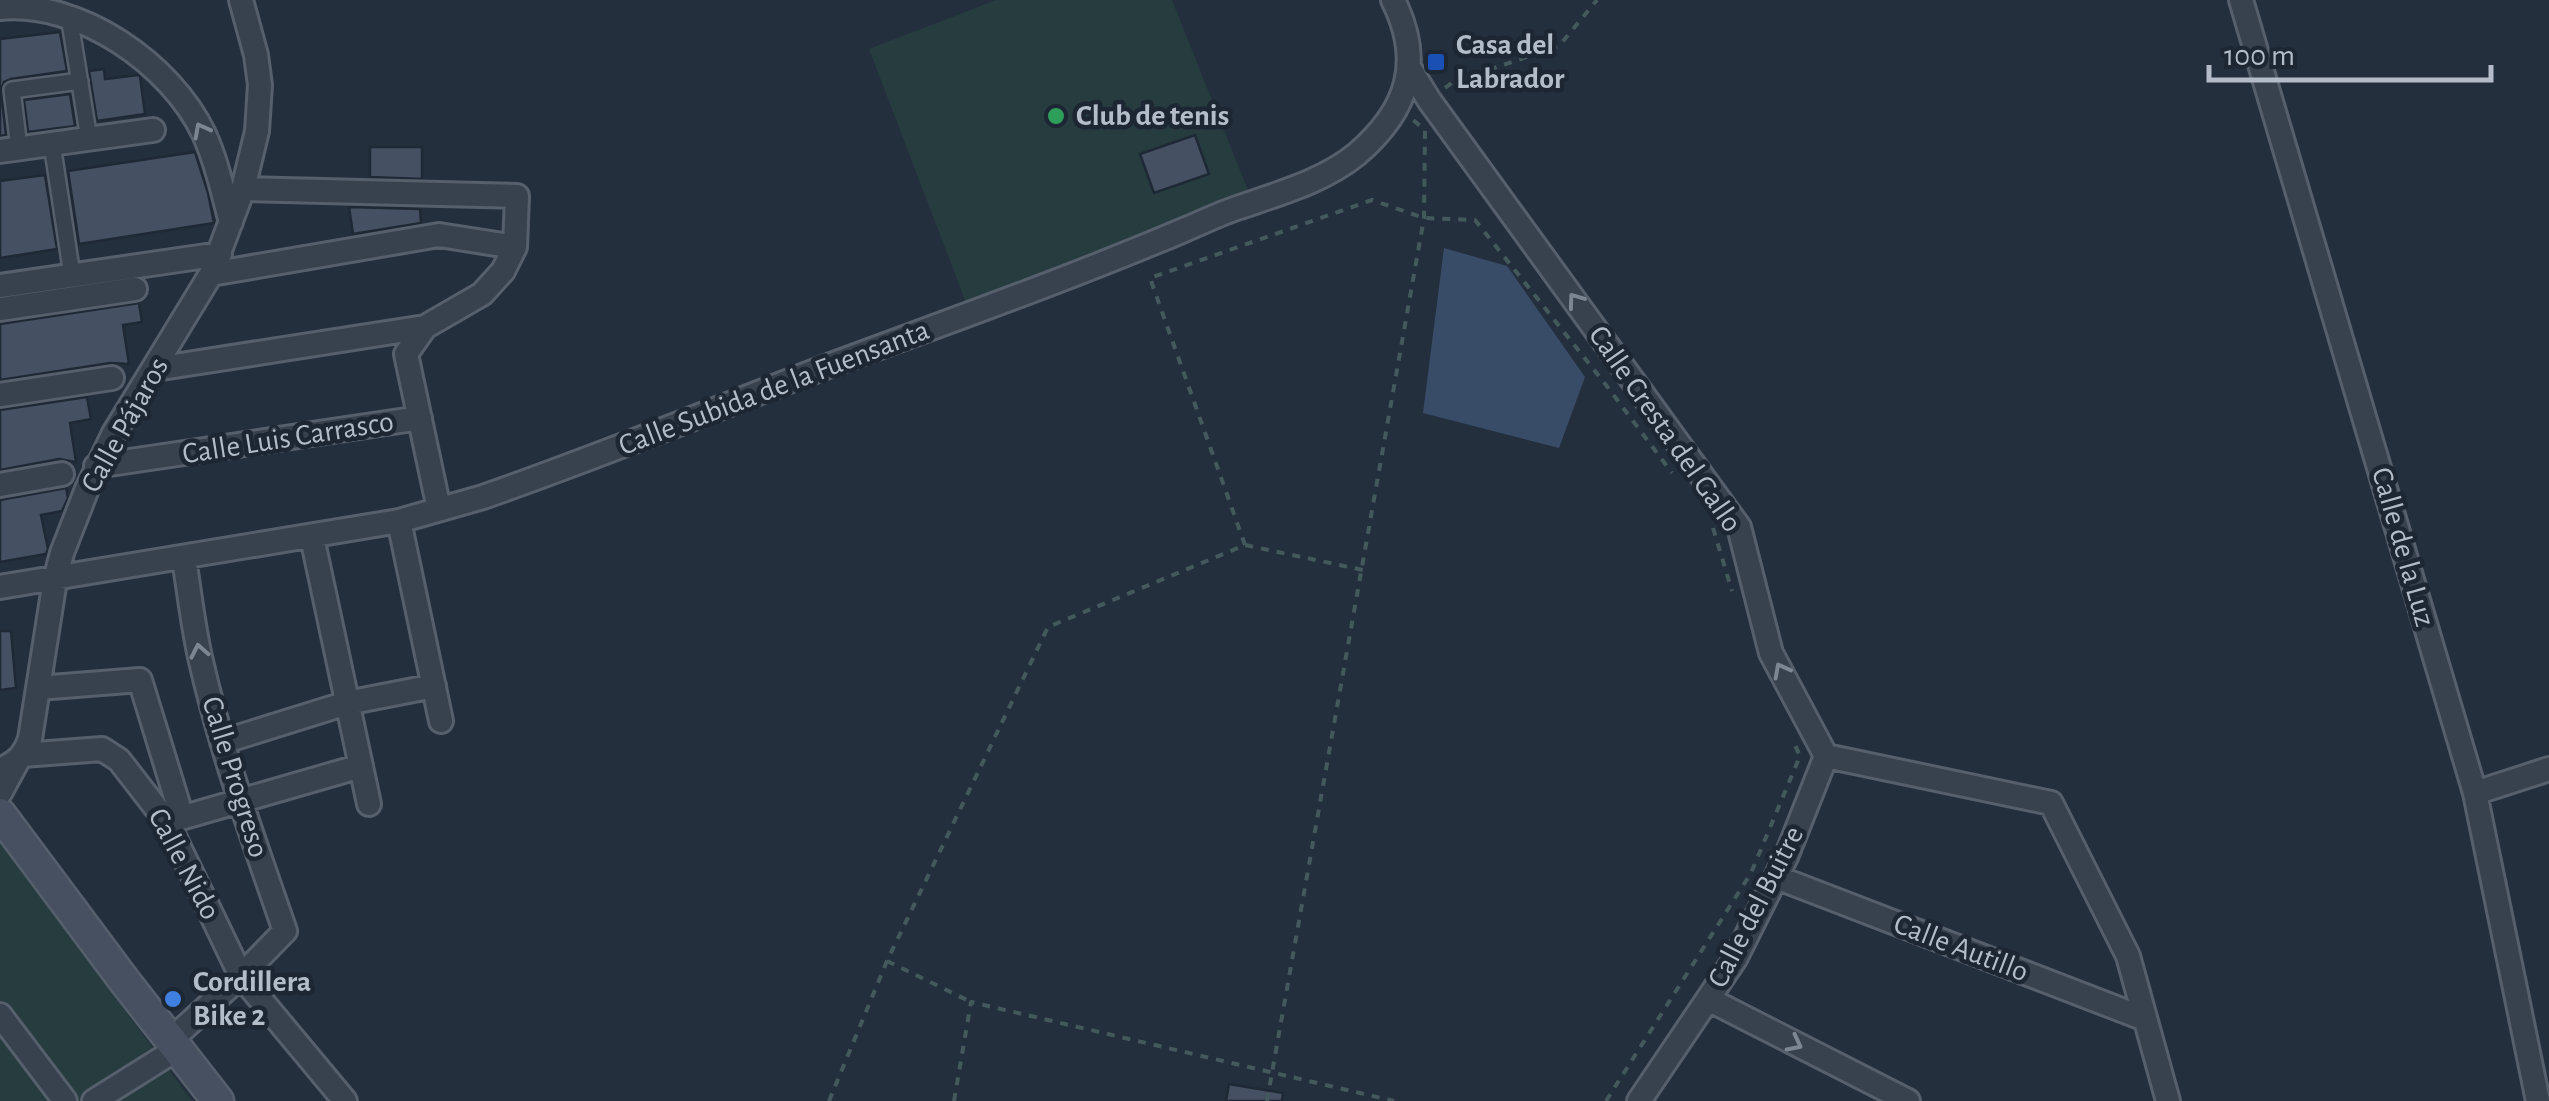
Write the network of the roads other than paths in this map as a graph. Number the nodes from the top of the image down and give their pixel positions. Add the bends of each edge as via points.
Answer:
1 (241, 0) edge
2 (1393, 0) edge
3 (2241, 0) edge
4 (0, 8) edge
5 (70, 16) junction
6 (1410, 69) junction
7 (80, 81) junction
8 (153, 130) dead end
9 (88, 139) junction
10 (52, 144) junction
11 (10, 149) edge
12 (243, 189) junction
13 (231, 222) junction
14 (515, 247) junction
15 (215, 264) junction
16 (72, 275) junction
17 (0, 286) edge
18 (135, 289) dead end
19 (0, 309) edge
20 (426, 327) junction
21 (155, 369) junction
22 (112, 378) dead end
23 (0, 395) edge
24 (420, 418) junction
25 (96, 466) junction
26 (62, 474) dead end
27 (0, 484) edge
28 (439, 509) junction
29 (399, 520) junction
30 (312, 537) junction
31 (184, 558) junction
32 (55, 580) junction
33 (0, 587) edge
34 (434, 686) junction
35 (38, 688) junction
36 (347, 703) junction
37 (441, 721) dead end
38 (222, 742) junction
39 (1826, 756) junction
40 (14, 762) edge
41 (360, 766) junction
42 (2549, 769) edge
43 (0, 793) edge
44 (2475, 793) junction
45 (240, 801) junction
46 (369, 804) dead end
47 (0, 814) edge
48 (168, 822) junction
49 (1776, 877) junction
50 (241, 976) junction
51 (1708, 999) junction
52 (0, 1014) edge
53 (2145, 1019) junction
54 (174, 1045) junction
55 (65, 1101) edge
56 (94, 1101) edge
57 (218, 1101) edge
58 (345, 1101) edge
59 (1639, 1101) edge
60 (1908, 1101) edge
61 (2168, 1101) edge
62 (2538, 1101) edge

1 - 12 street, Calle Pájaros via 260,85
2 - 6 street, Calle Subida de la Fuensanta via 1405,26
3 - 44 street, Calle de la Luz
4 - 5 street
5 - 7 street
13 -> 5 street via 210,148 186,104 128,49
6 - 28 street, Calle Subida de la Fuensanta via 1398,106 1356,154 1327,174 542,476
39 -> 6 street, Calle Cresta del Gallo via 1771,652 1739,527
7 - 9 street
7 - 11 street via 12,90
8 - 9 street
9 - 10 street
10 - 11 street
10 - 16 street
12 - 13 street, Calle Pájaros
12 - 14 street via 517,196
13 - 15 street, Calle Pájaros
14 - 15 street via 438,235
14 - 20 street via 482,294
15 - 16 street
15 - 21 street, Calle Pájaros
16 - 17 street
18 - 19 street
20 - 21 street
20 - 24 street via 406,354
21 - 25 street, Calle Pájaros
22 - 23 street
24 - 25 street, Calle Luis Carrasco
24 - 28 street
25 - 32 street, Calle Pájaros
26 - 27 street
28 - 29 street, Calle Subida de la Fuensanta
29 - 30 street, Calle Subida de la Fuensanta
29 - 34 street
30 - 31 street, Calle Subida de la Fuensanta
30 - 36 street
31 - 32 street, Calle Subida de la Fuensanta
38 -> 31 street, Calle Progreso
32 - 33 street, Calle Subida de la Fuensanta
32 - 35 street, Calle Pájaros
34 - 36 street
34 - 37 street
35 - 40 street, Calle Pájaros via 30,739
35 - 48 street via 140,680 178,804
36 - 38 street
36 - 41 street
38 - 45 street, Calle Progreso
39 - 49 street, Calle del Buitre
39 - 53 street via 2051,803 2128,956
40 - 43 street, Calle Pájaros
40 - 48 street, Calle Nido via 102,748
41 - 45 street
41 - 46 street
42 - 44 street
44 - 62 street, Calle de la Luz
45 - 48 street
45 - 50 street, Calle Progreso via 286,931
47 - 54 main road
48 - 50 street, Calle Nido
49 - 51 street, Calle del Buitre
49 - 53 street, Calle Autillo
50 - 54 street
50 - 58 street, Calle Nido
51 - 59 street, Calle del Buitre
51 -> 60 street
52 - 55 street
53 - 61 street
54 - 56 street
54 - 57 main road

